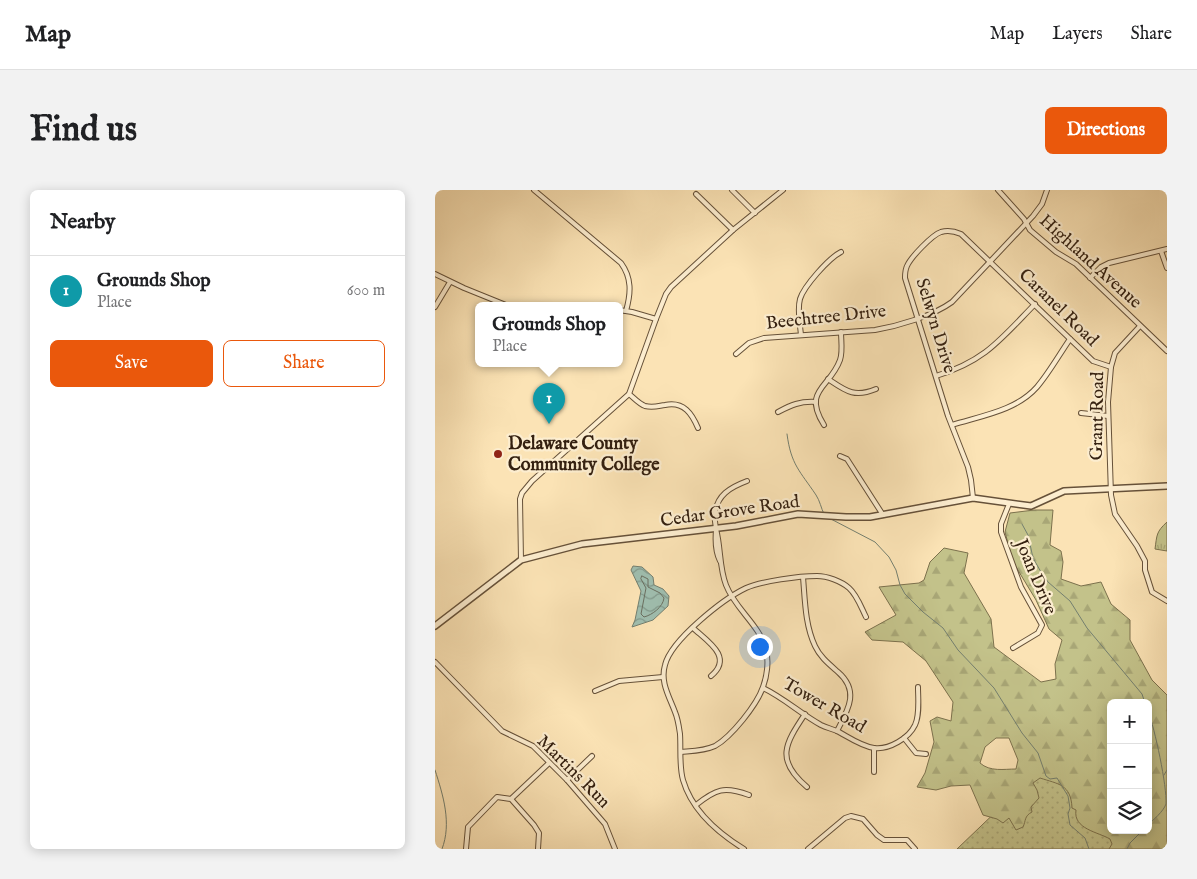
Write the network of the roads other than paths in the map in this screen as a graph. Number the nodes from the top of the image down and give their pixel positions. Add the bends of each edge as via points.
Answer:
1 (534, 190) edge
2 (732, 190) edge
3 (783, 190) edge
4 (998, 190) edge
5 (1047, 190) edge
6 (696, 194) dead end
7 (755, 213) junction
8 (1026, 223) junction
9 (733, 230) junction
10 (1167, 249) edge
11 (1161, 251) junction
12 (841, 252) dead end
13 (991, 262) junction
14 (1167, 268) edge
15 (435, 274) edge
16 (1090, 278) junction
17 (451, 282) junction
18 (499, 302) edge
19 (1035, 304) junction
20 (435, 307) edge
21 (623, 311) edge
22 (626, 311) junction
23 (917, 318) junction
24 (655, 319) junction
25 (1140, 326) junction
26 (841, 332) junction
27 (801, 335) junction
28 (1070, 339) junction
29 (1167, 352) edge
30 (736, 354) dead end
31 (1111, 368) junction
32 (936, 376) junction
33 (828, 379) junction
34 (876, 389) dead end
35 (629, 394) junction
36 (816, 402) junction
37 (778, 412) dead end
38 (1081, 413) dead end
39 (1108, 416) junction
40 (824, 425) dead end
41 (952, 425) junction
42 (698, 428) dead end
43 (840, 456) dead end
44 (747, 481) dead end
45 (1167, 486) edge
46 (1111, 487) junction
47 (973, 498) junction
48 (1009, 504) junction
49 (883, 516) junction
50 (716, 529) junction
51 (521, 560) junction
52 (803, 578) junction
53 (731, 596) junction
54 (1167, 601) edge
55 (865, 617) dead end
56 (435, 626) edge
57 (693, 628) junction
58 (1013, 648) dead end
59 (435, 662) edge
60 (711, 676) dead end
61 (663, 677) junction
62 (918, 687) dead end
63 (763, 688) junction
64 (595, 691) dead end
65 (805, 714) junction
66 (837, 731) junction
67 (904, 738) junction
68 (874, 748) junction
69 (681, 752) junction
70 (926, 754) dead end
71 (592, 756) dead end
72 (549, 763) junction
73 (874, 772) dead end
74 (567, 780) junction
75 (807, 787) dead end
76 (749, 795) dead end
77 (511, 799) junction
78 (696, 805) junction
79 (467, 849) edge
80 (538, 849) edge
81 (615, 849) edge
82 (744, 849) edge
83 (808, 849) edge
84 (915, 849) edge

1 - 22 street via 621,263 627,272 630,288
2 - 7 street
3 - 7 street
4 - 8 street, Highland Avenue
5 - 8 street, Beechtree Drive via 1039,209
6 - 9 street
7 - 9 street
8 - 13 street, Beechtree Drive
8 - 16 street, Highland Avenue
9 - 24 street via 671,287
10 - 11 street
11 - 14 street
11 - 16 street via 1109,263
12 - 27 street via 833,257 800,298
13 - 19 street, Caranel Road
13 - 23 street, Beechtree Drive via 952,302
13 - 23 street, Selwyn Drive via 957,232 944,231 933,236 906,269 905,278
15 - 17 street
16 - 25 street, Highland Avenue
17 - 18 street
17 - 20 street
19 - 28 street, Caranel Road
19 - 32 street via 980,357
21 - 22 street
22 - 24 street
23 - 26 street, Beechtree Drive via 882,328
23 - 32 street, Selwyn Drive
24 - 35 street
25 - 29 street, Highland Avenue
25 - 31 street, Grant Road via 1115,353
26 - 27 street, Beechtree Drive
26 - 33 street via 841,357
27 - 30 street, Beechtree Drive via 755,340
28 - 31 street, Caranel Road via 1093,361
28 - 41 street via 1027,397 1011,406
31 - 39 street, Grant Road
32 - 41 street, Selwyn Drive
33 - 34 street via 851,393
33 - 36 street
35 - 42 street via 647,406 680,406 692,415
35 - 51 street via 522,493
36 - 37 street via 801,402
36 - 40 street via 817,413
38 - 39 street
39 - 46 street, Grant Road
41 - 47 street, Selwyn Drive via 968,467
43 - 49 street via 847,459
44 - 50 street via 729,489 719,499 715,509
45 - 46 street, Cedar Grove Road
46 - 48 street, Cedar Grove Road via 1064,490 1031,506
46 - 54 street, Grant Road via 1115,514 1145,561 1152,592
47 - 48 street, Cedar Grove Road
47 - 49 street, Cedar Grove Road
48 - 58 street, Joan Drive via 1001,532 1021,587 1041,624 1038,633
49 - 50 street, Cedar Grove Road via 798,514
50 - 51 street, Cedar Grove Road via 582,544
50 - 53 street via 717,554
51 - 56 street, Cedar Grove Road
52 - 53 street via 755,585
52 - 55 street via 828,578 849,588
52 - 66 street via 808,623 815,646 847,682 850,690 849,708
53 - 57 street
53 - 63 street via 755,628 766,650
57 - 60 street via 718,652 719,666
57 - 61 street via 669,655
59 - 72 street, Martins Run via 502,731 533,746
61 - 64 street via 619,682
61 - 69 street via 677,718
62 - 67 street via 916,724
63 - 65 street, Tower Road
63 - 69 street via 749,711 723,740 701,751
65 - 66 street, Tower Road
65 - 75 street via 791,734 785,753 796,778
66 - 68 street, Tower Road
67 - 68 street, Tower Road via 882,748
67 - 70 street via 916,754
68 - 73 street
69 - 78 street via 682,779
71 - 74 street
72 - 74 street, Martins Run
72 - 77 street
74 - 81 street, Martins Run via 605,824
76 - 78 street via 735,790 720,790
77 - 79 street via 497,797 473,821 468,827
77 - 80 street via 539,832
78 - 82 street via 713,827
83 - 84 street via 845,818 854,816 863,819 884,840 907,840

